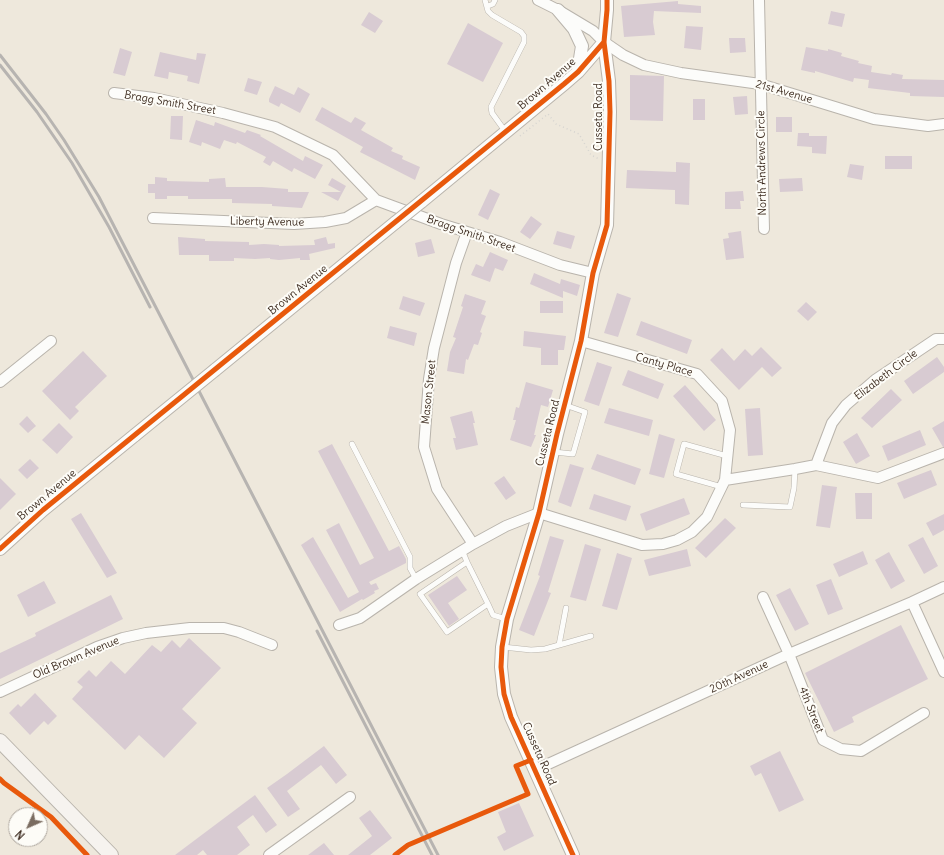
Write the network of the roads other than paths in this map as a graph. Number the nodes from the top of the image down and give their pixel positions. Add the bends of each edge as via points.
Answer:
1 (485, 0) edge
2 (495, 0) edge
3 (538, 0) edge
4 (607, 0) edge
5 (759, 0) edge
6 (488, 6) junction
7 (558, 10) junction
8 (604, 42) junction
9 (578, 72) junction
10 (760, 84) junction
11 (114, 93) dead end
12 (944, 124) edge
13 (511, 135) junction
14 (376, 200) junction
15 (152, 218) dead end
16 (764, 229) dead end
17 (466, 232) junction
18 (593, 273) junction
19 (944, 339) edge
20 (51, 340) dead end
21 (581, 341) junction
22 (0, 382) edge
23 (564, 405) junction
24 (352, 444) dead end
25 (553, 452) junction
26 (944, 453) edge
27 (728, 456) junction
28 (816, 465) junction
29 (795, 470) junction
30 (723, 483) junction
31 (743, 505) dead end
32 (539, 513) junction
33 (473, 544) junction
34 (0, 549) edge
35 (462, 550) junction
36 (467, 562) junction
37 (416, 579) junction
38 (944, 587) edge
39 (763, 597) dead end
40 (912, 602) junction
41 (488, 604) junction
42 (566, 608) dead end
43 (507, 619) junction
44 (339, 625) dead end
45 (591, 636) dead end
46 (272, 645) dead end
47 (559, 645) junction
48 (502, 647) junction
49 (789, 654) junction
50 (944, 672) edge
51 (0, 692) edge
52 (924, 713) dead end
53 (0, 741) edge
54 (535, 770) junction
55 (350, 796) dead end
56 (110, 855) edge
57 (269, 855) edge
58 (573, 855) edge

1 - 6 lane
2 - 6 lane
3 - 7 street, 21st Avenue
4 - 8 street, Cusseta Road
5 - 10 street, North Andrews Circle
6 - 13 lane via 488,11 492,15 524,36 524,42 491,107 492,113
7 - 8 street, 21st Avenue via 593,30
7 - 9 street via 574,29 582,46
8 - 9 street, Brown Avenue
8 - 10 street, 21st Avenue via 644,65
8 - 18 street, Cusseta Road via 610,112 607,225
9 - 13 street, Brown Avenue
10 - 12 street, 21st Avenue via 874,119 928,126
10 - 16 street, North Andrews Circle
11 - 14 street, Bragg Smith Street via 154,98 275,127 333,155
13 - 34 street, Brown Avenue, bridge via 396,222 43,510
14 - 15 street, Liberty Avenue via 346,218 325,222 294,224
14 - 17 street, Bragg Smith Street
17 - 18 street, Bragg Smith Street via 560,265
17 - 33 street, Mason Street via 434,348 424,447 437,489
18 - 21 street, Cusseta Road
19 - 28 street, Elizabeth Circle via 936,339 875,380 846,405 832,424
20 - 22 street
21 - 23 street, Cusseta Road
21 - 27 street, Canty Place via 697,374 722,401 730,430
23 - 25 street, Cusseta Road
23 - 25 lane via 585,412 573,454
24 - 37 lane via 410,557 410,568
25 - 32 street, Cusseta Road
26 - 28 street via 878,478
27 - 30 street, Canty Place
27 - 30 lane via 684,444 676,474
28 - 29 street
29 - 30 street
29 - 31 lane via 790,507
30 - 32 street, Canty Place via 707,517 692,532 663,544 642,545
32 - 33 street via 506,526
32 - 43 street, Cusseta Road
33 - 35 street
35 - 36 lane
35 - 37 street
36 - 41 lane
36 - 41 lane via 420,594 447,632
37 - 44 street via 360,618
38 - 40 street, 20th Avenue
39 - 49 street, 4th Street
40 - 49 street, 20th Avenue
40 - 50 street
41 - 43 lane via 493,615
42 - 47 lane
43 - 48 street, Cusseta Road
45 - 47 lane
46 - 51 street, Old Brown Avenue via 224,628 190,628 146,633 97,647
47 - 48 lane via 531,650
48 - 54 street, Cusseta Road via 504,694 511,717
49 - 52 street, 4th Street via 823,740 841,749 861,751
49 - 54 street, 20th Avenue
53 - 56 main road
54 - 58 street, Cusseta Road
55 - 57 street

